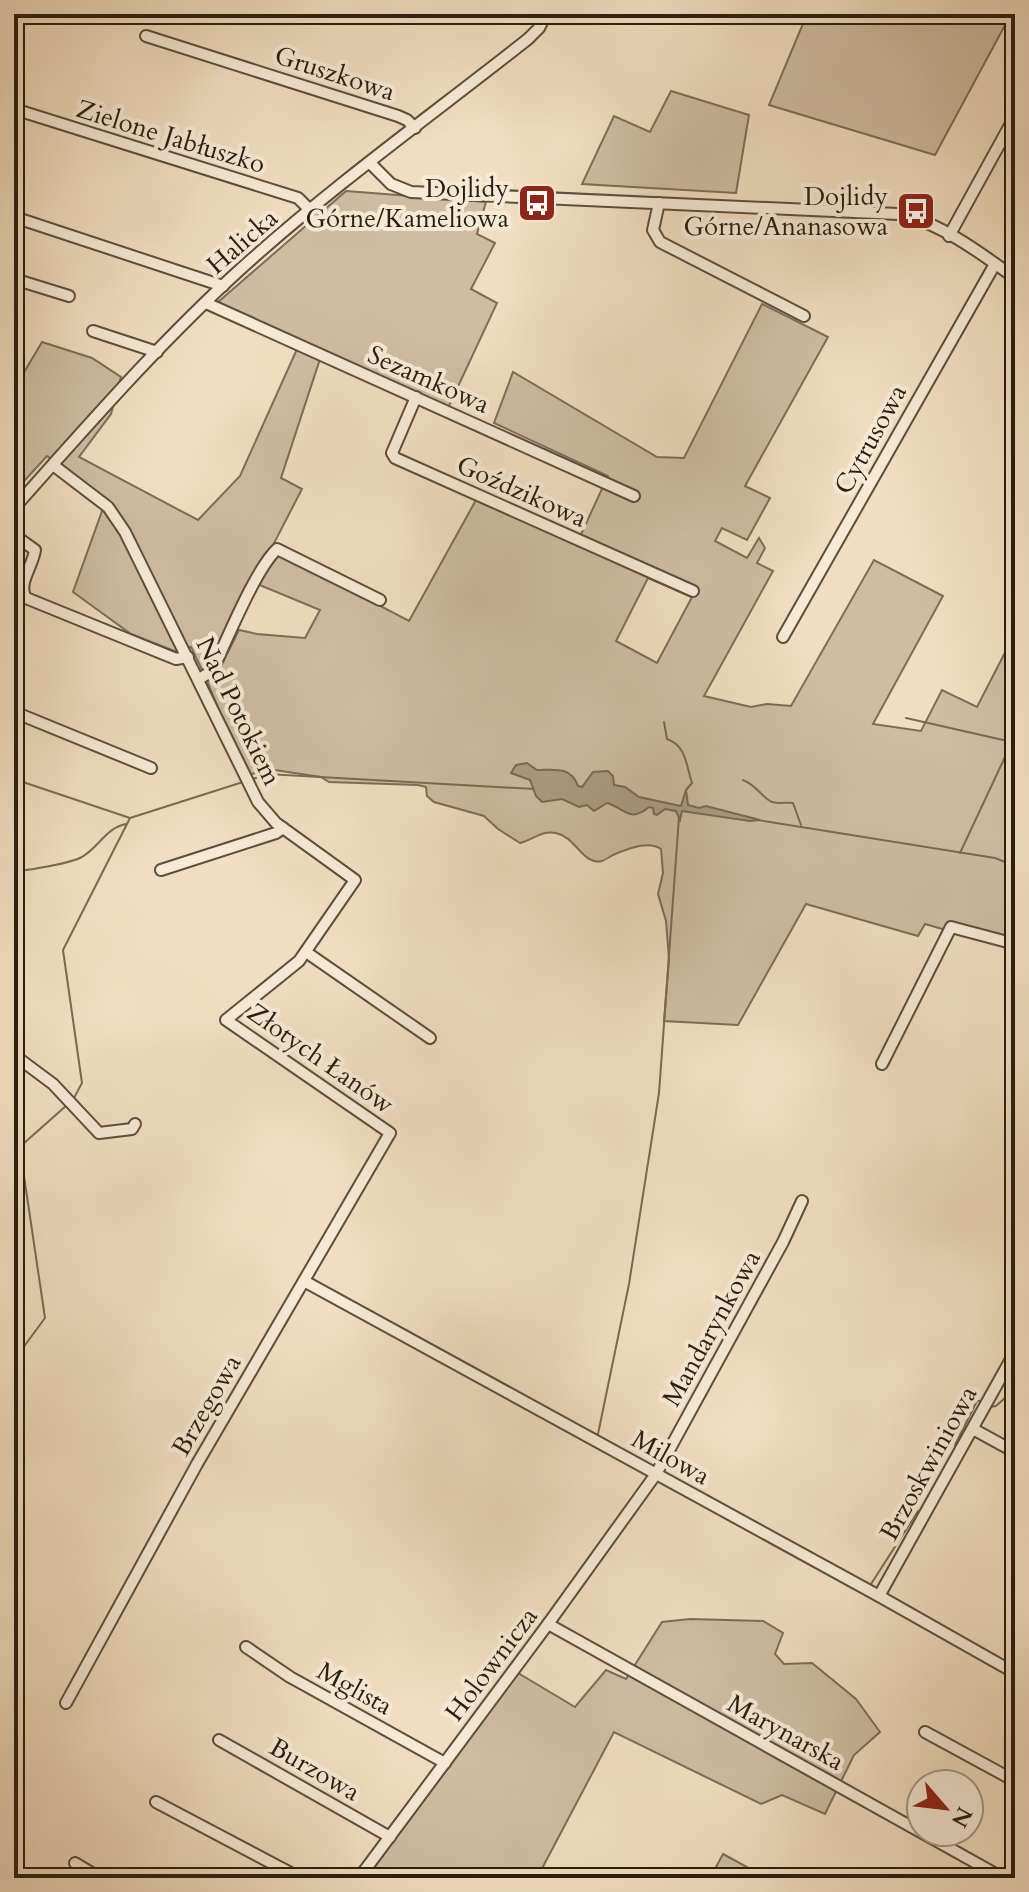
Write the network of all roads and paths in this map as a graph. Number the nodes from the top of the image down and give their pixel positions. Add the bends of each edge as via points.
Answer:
1 (546, 14) edge
2 (146, 36) dead end
3 (14, 109) edge
4 (1015, 116) edge
5 (415, 128) junction
6 (370, 163) junction
7 (659, 203) junction
8 (310, 210) junction
9 (14, 217) edge
10 (949, 236) junction
11 (995, 264) junction
12 (1015, 278) edge
13 (14, 279) edge
14 (223, 286) junction
15 (69, 296) dead end
16 (206, 303) junction
17 (804, 316) dead end
18 (93, 331) dead end
19 (157, 352) junction
20 (416, 397) junction
21 (53, 465) junction
22 (634, 496) dead end
23 (14, 507) edge
24 (14, 535) edge
25 (693, 591) dead end
26 (380, 600) dead end
27 (783, 637) dead end
28 (188, 657) junction
29 (199, 679) junction
30 (14, 712) edge
31 (151, 768) dead end
32 (283, 828) junction
33 (161, 870) dead end
34 (1015, 944) edge
35 (306, 952) junction
36 (226, 1020) joint
37 (430, 1038) dead end
38 (14, 1055) edge
39 (882, 1064) dead end
40 (133, 1126) dead end
41 (390, 1133) joint
42 (802, 1201) dead end
43 (304, 1281) junction
44 (1015, 1352) edge
45 (973, 1429) junction
46 (1015, 1452) edge
47 (656, 1474) junction
48 (879, 1596) junction
49 (548, 1624) junction
50 (246, 1647) dead end
51 (1015, 1673) edge
52 (66, 1703) dead end
53 (925, 1732) dead end
54 (219, 1740) dead end
55 (445, 1763) junction
56 (1015, 1781) edge
57 (156, 1802) dead end
58 (390, 1837) junction
59 (75, 1863) dead end
60 (100, 1878) edge
61 (300, 1878) edge
62 (359, 1878) edge
63 (1003, 1878) edge

1 - 5 street, Halicka via 528,39
2 - 5 street, Gruszkowa via 398,116
3 - 8 street, Zielone Jabłuszko via 298,198
4 - 10 street
5 - 6 street, Halicka
6 - 7 street via 391,184 411,192
6 - 8 street, Halicka
7 - 10 street via 898,214
7 - 17 street via 653,230 660,242
8 - 14 street, Halicka
9 - 14 street
10 - 11 street
11 - 12 street
11 - 27 street, Cytrusowa
13 - 15 street
14 - 16 street, Halicka
16 - 19 street, Halicka
16 - 20 street, Sezamkowa
18 - 19 street
19 - 21 street, Halicka
20 - 22 street, Sezamkowa
20 - 25 street, Goździkowa via 392,453 395,458
21 - 23 street, Halicka
21 - 28 street, Nad Potokiem via 108,507
24 - 28 street via 35,550 22,587 26,598 176,659
26 - 29 street via 277,549 212,671
28 - 29 street, Nad Potokiem
29 - 32 street, Nad Potokiem via 258,802
30 - 31 street
32 - 33 street
32 - 35 street, Nad Potokiem via 355,880
34 - 39 street via 951,927
35 - 36 street, Nad Potokiem
35 - 37 street
36 - 41 street, Złotych Łanów
38 - 40 street via 53,1084 92,1129 99,1133
41 - 43 street, Brzegowa
42 - 47 street, Mandarynkowa
43 - 47 street, Milowa
43 - 52 street, Brzegowa
44 - 45 street, Brzoskwiniowa
45 - 46 street
45 - 48 street, Brzoskwiniowa
47 - 48 street, Milowa
47 - 49 street, Holownicza
48 - 51 street, Milowa
49 - 55 street, Holownicza
49 - 63 street, Marynarska
50 - 55 street, Mglista
53 - 56 street
54 - 58 street, Burzowa
55 - 58 street, Holownicza
57 - 61 street
58 - 62 street, Holownicza
59 - 60 street

